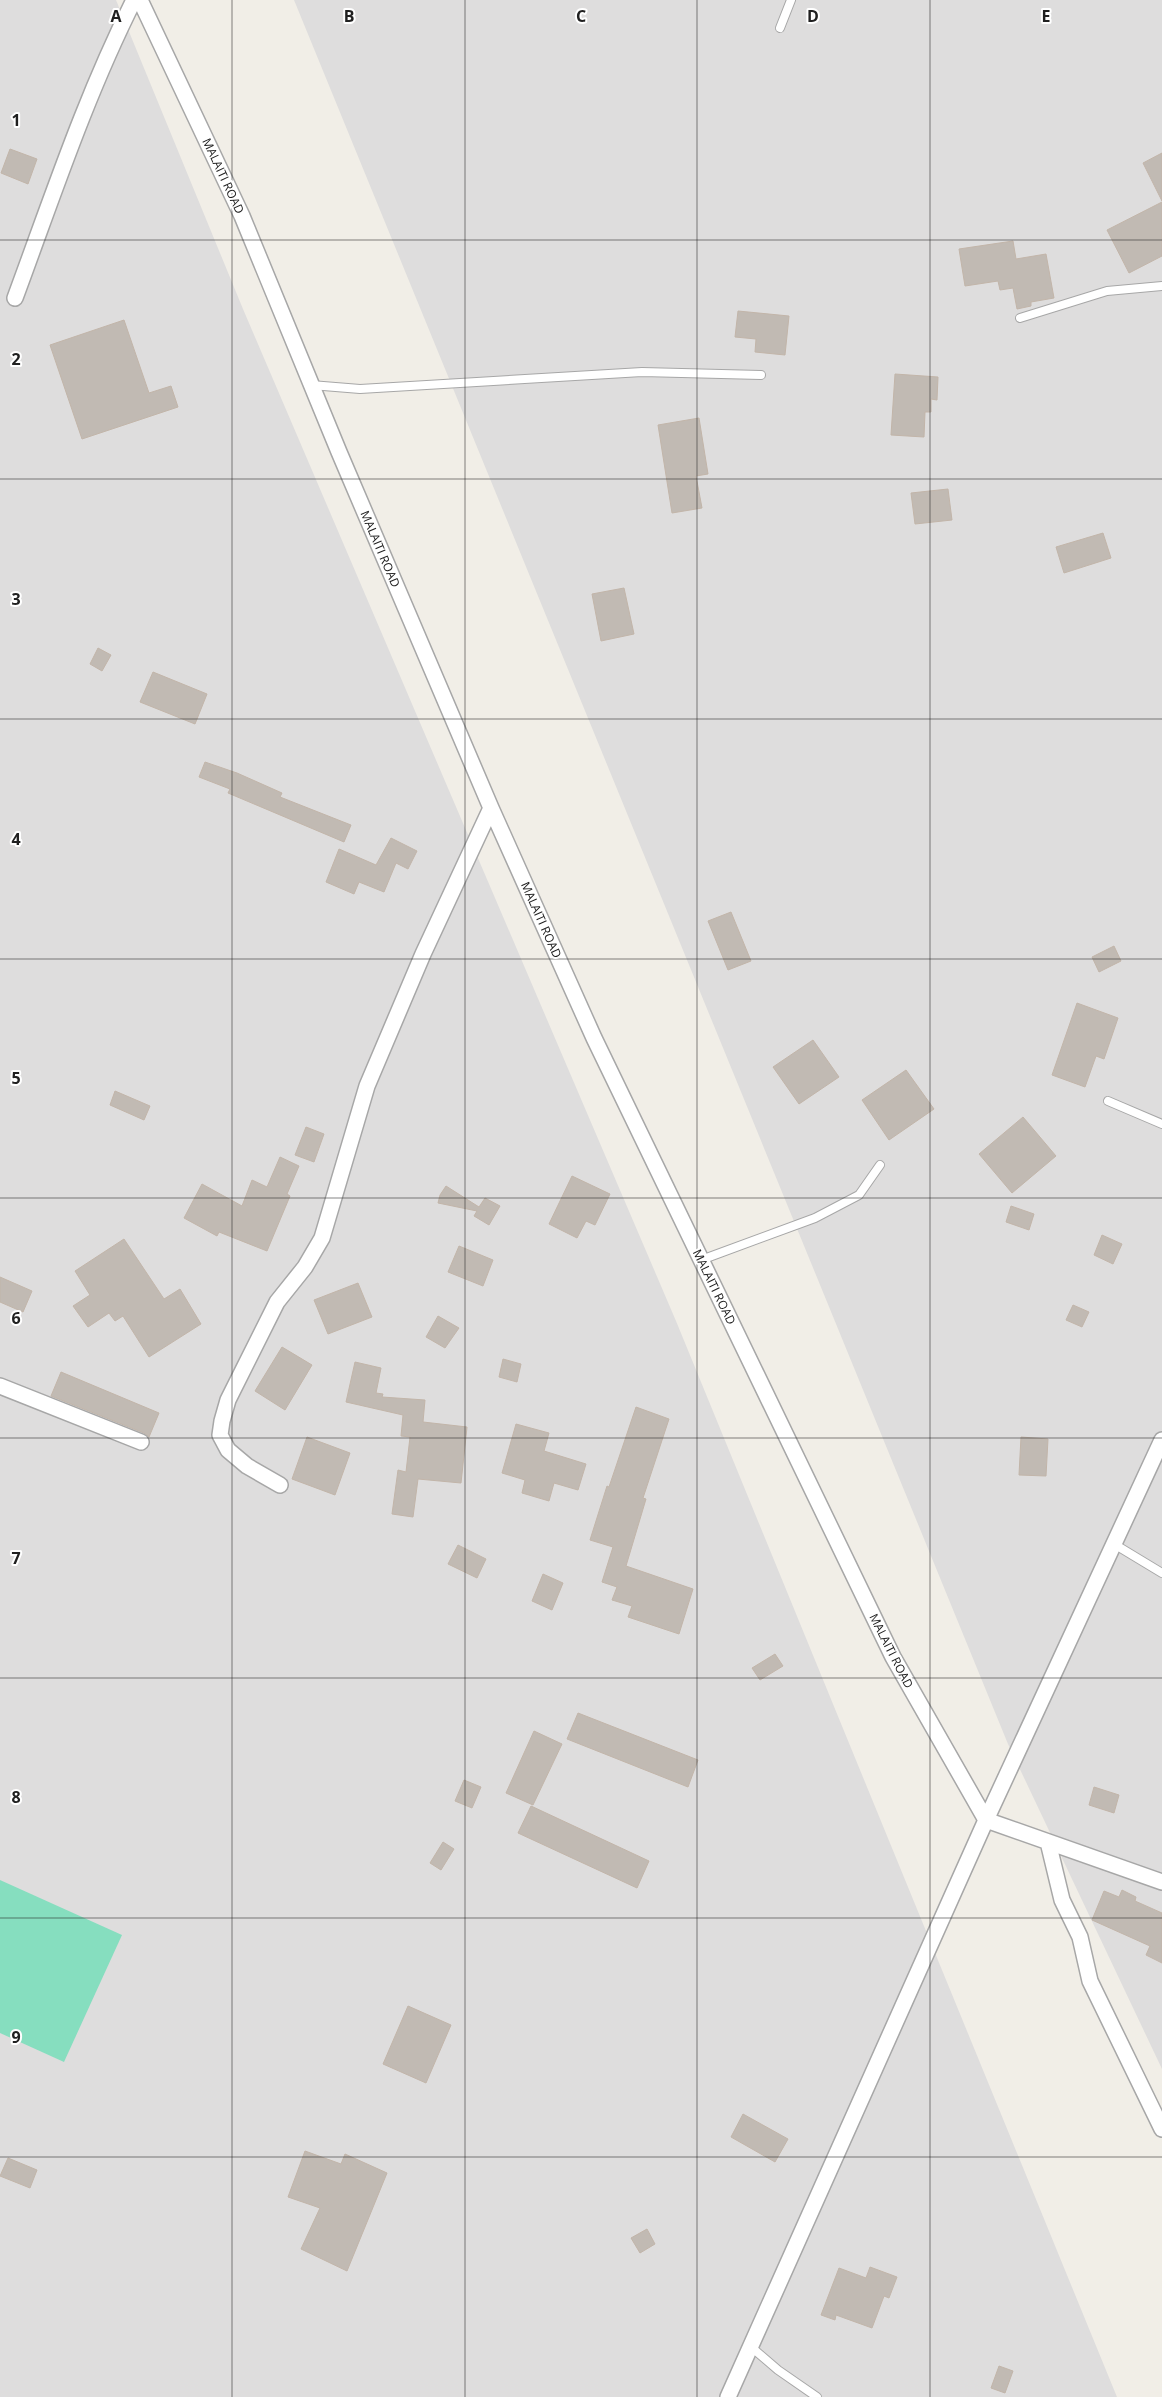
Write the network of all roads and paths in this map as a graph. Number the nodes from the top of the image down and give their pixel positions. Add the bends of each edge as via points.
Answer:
1 (134, 0) edge
2 (140, 0) edge
3 (791, 0) edge
4 (780, 28) dead end
5 (1162, 286) edge
6 (15, 298) dead end
7 (1020, 318) dead end
8 (761, 375) dead end
9 (311, 384) junction
10 (491, 808) junction
11 (1108, 1101) dead end
12 (1162, 1124) edge
13 (880, 1165) dead end
14 (701, 1260) junction
15 (0, 1386) edge
16 (1162, 1440) edge
17 (141, 1442) dead end
18 (280, 1485) dead end
19 (1114, 1544) junction
20 (1162, 1573) edge
21 (986, 1820) junction
22 (1048, 1842) junction
23 (1162, 1882) edge
24 (1162, 2130) edge
25 (750, 2346) junction
26 (728, 2397) edge
27 (817, 2397) edge

1 - 6 street via 77,130
2 - 9 street, MALAITI ROAD via 242,216
3 - 4 lane
5 - 7 lane via 1107,291
8 - 9 lane via 642,372 360,389
9 - 10 street, MALAITI ROAD
10 - 14 street, MALAITI ROAD via 594,1038
10 - 18 street via 423,954 367,1086 322,1238 305,1267 277,1302 228,1400 220,1435 228,1450 247,1466
11 - 12 lane
13 - 14 lane via 859,1195 815,1218
14 - 21 street, MALAITI ROAD via 892,1657
15 - 17 street
16 - 19 street
19 - 20 lane
19 - 21 street
21 - 22 street
21 - 25 street
22 - 23 street
22 - 24 street via 1062,1900 1080,1937 1090,1981
25 - 26 street
25 - 27 lane

